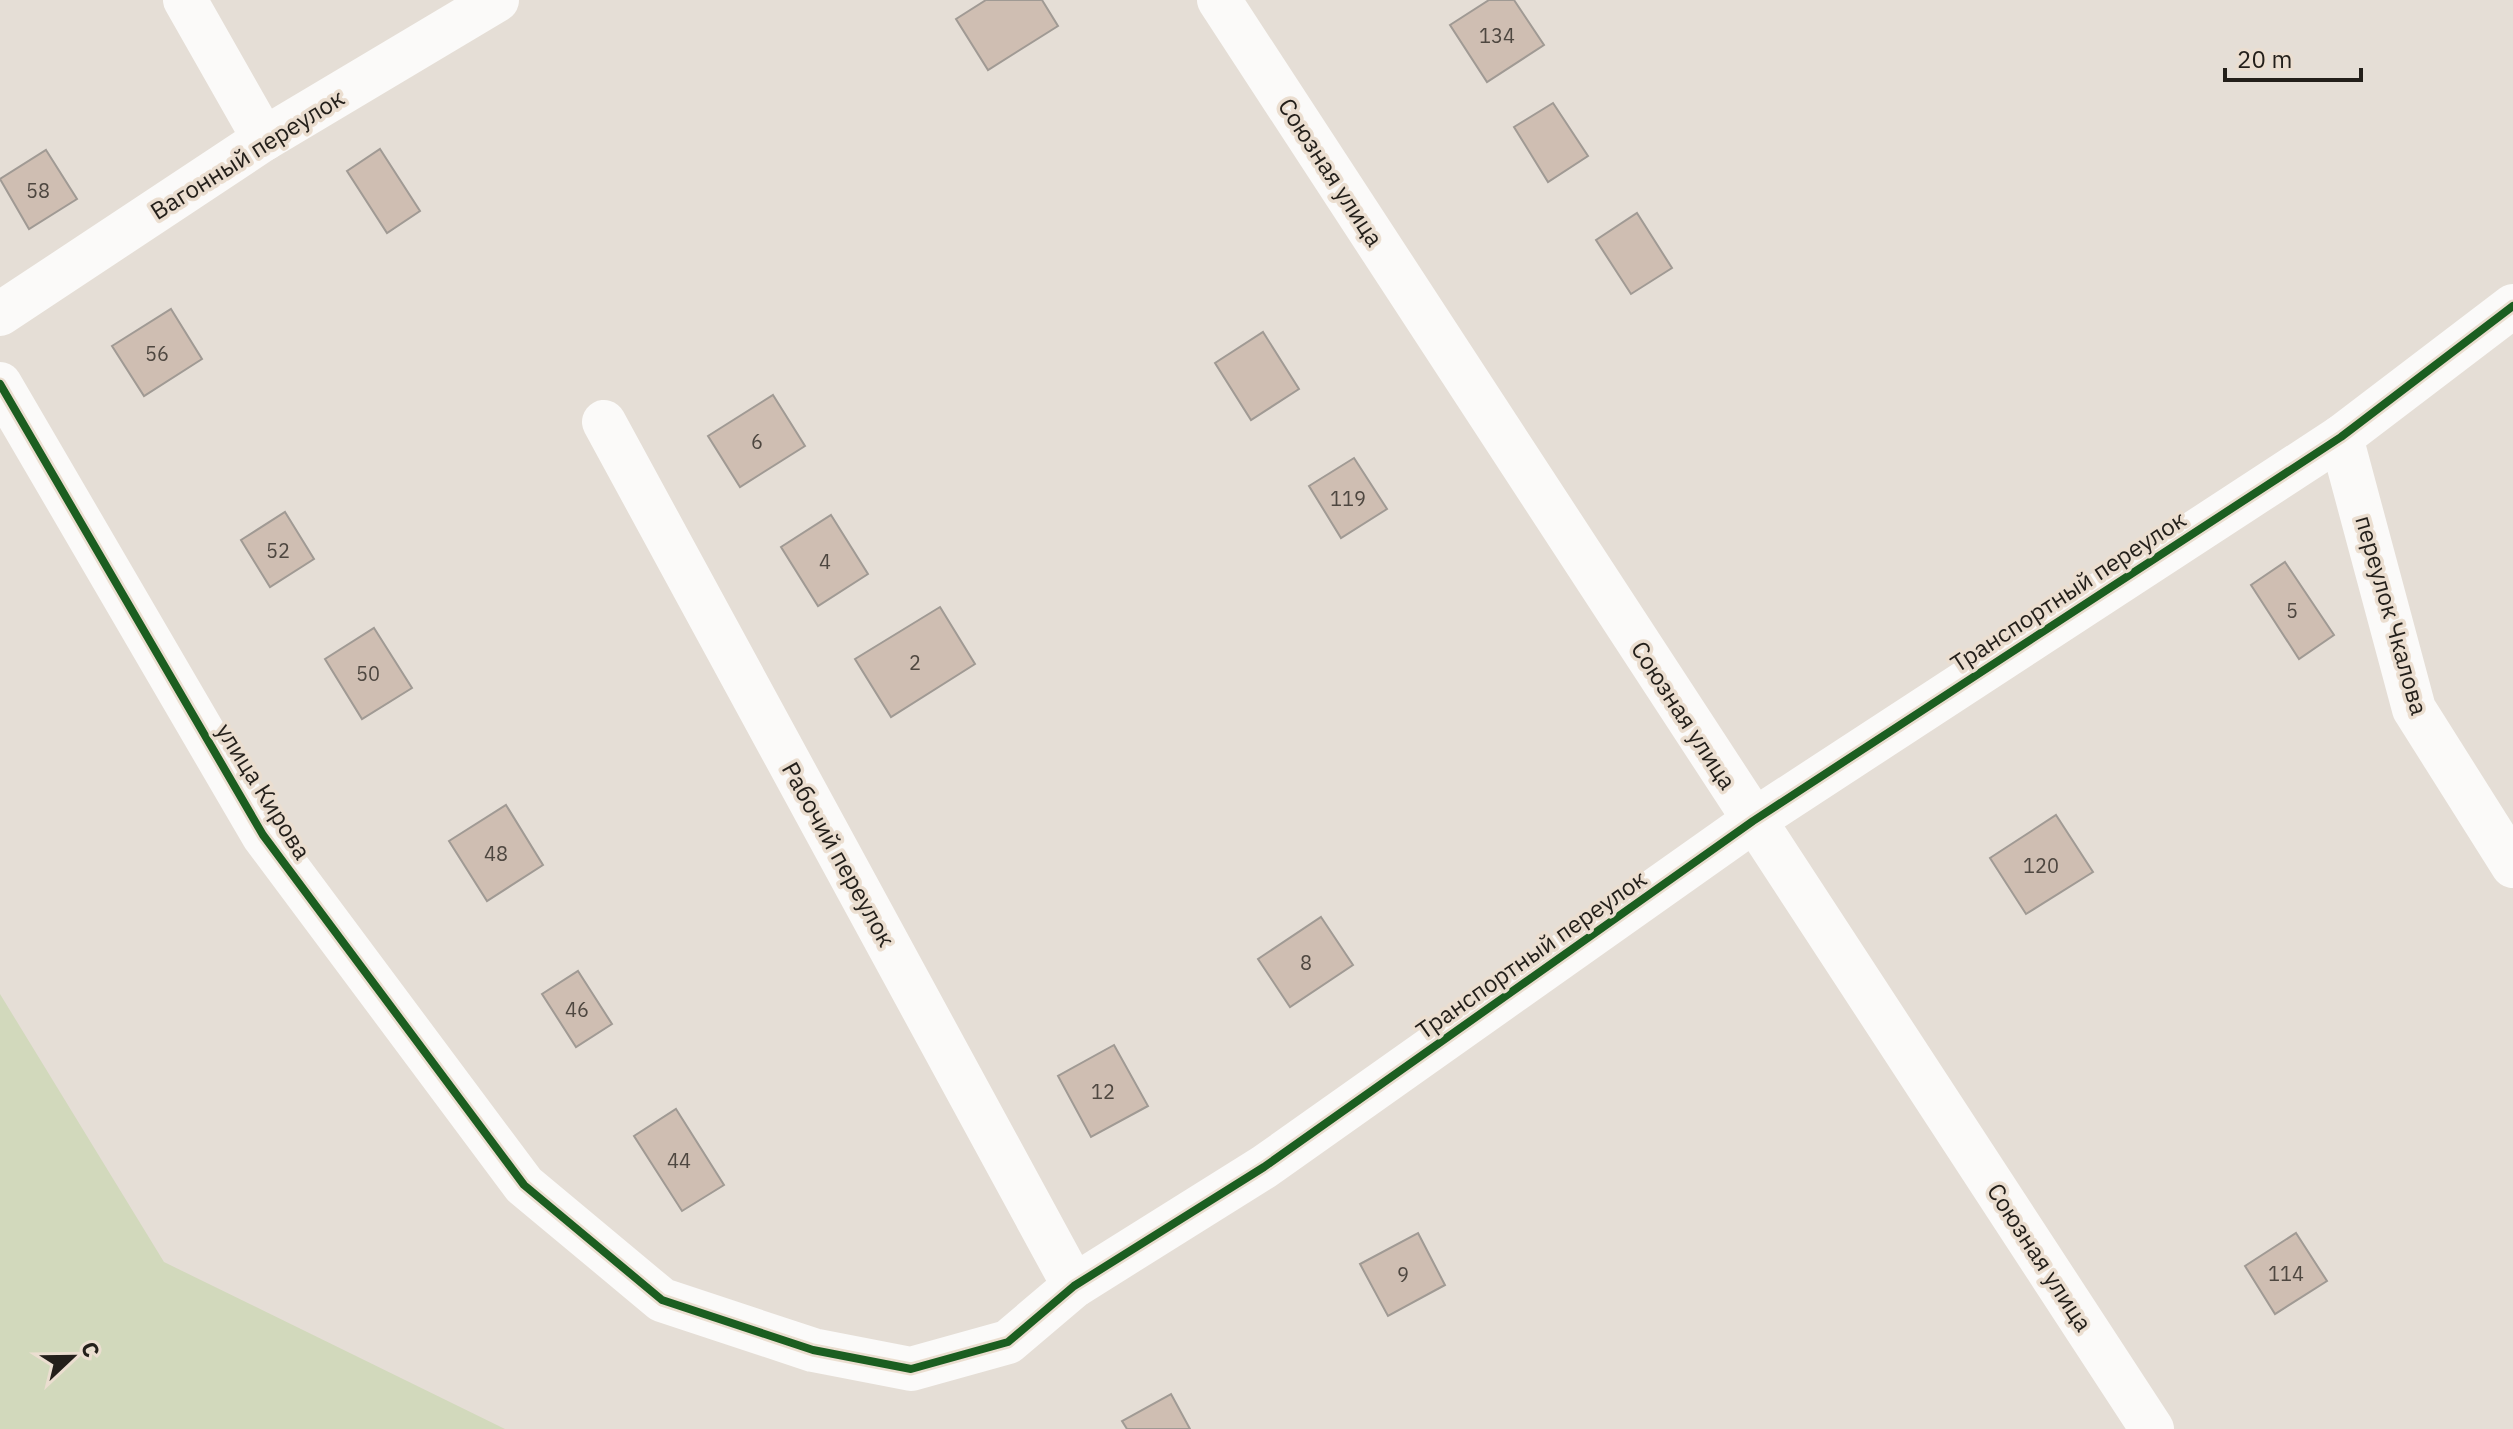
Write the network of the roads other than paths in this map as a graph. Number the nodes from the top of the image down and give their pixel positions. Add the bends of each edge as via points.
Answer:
1 (185, 0) edge
2 (497, 0) edge
3 (1219, 0) edge
4 (264, 139) junction
5 (2513, 306) edge
6 (0, 314) edge
7 (0, 384) edge
8 (604, 422) dead end
9 (2341, 437) junction
10 (1753, 821) junction
11 (2513, 866) edge
12 (534, 1194) joint
13 (1074, 1286) junction
14 (2152, 1429) edge

1 - 4 street
2 - 4 street, Вагонный переулок
3 - 10 street, Союзная улица
4 - 6 street, Вагонный переулок
5 - 9 street, Транспортный переулок
7 - 12 street, улица Кирова via 263,835
8 - 13 street, Рабочий переулок
9 - 10 street, Транспортный переулок
9 - 11 street, переулок Чкалова via 2414,709
10 - 13 street, Транспортный переулок via 1264,1167
10 - 14 street, Союзная улица
12 - 13 street, Транспортный переулок via 662,1300 813,1350 911,1369 1008,1342

